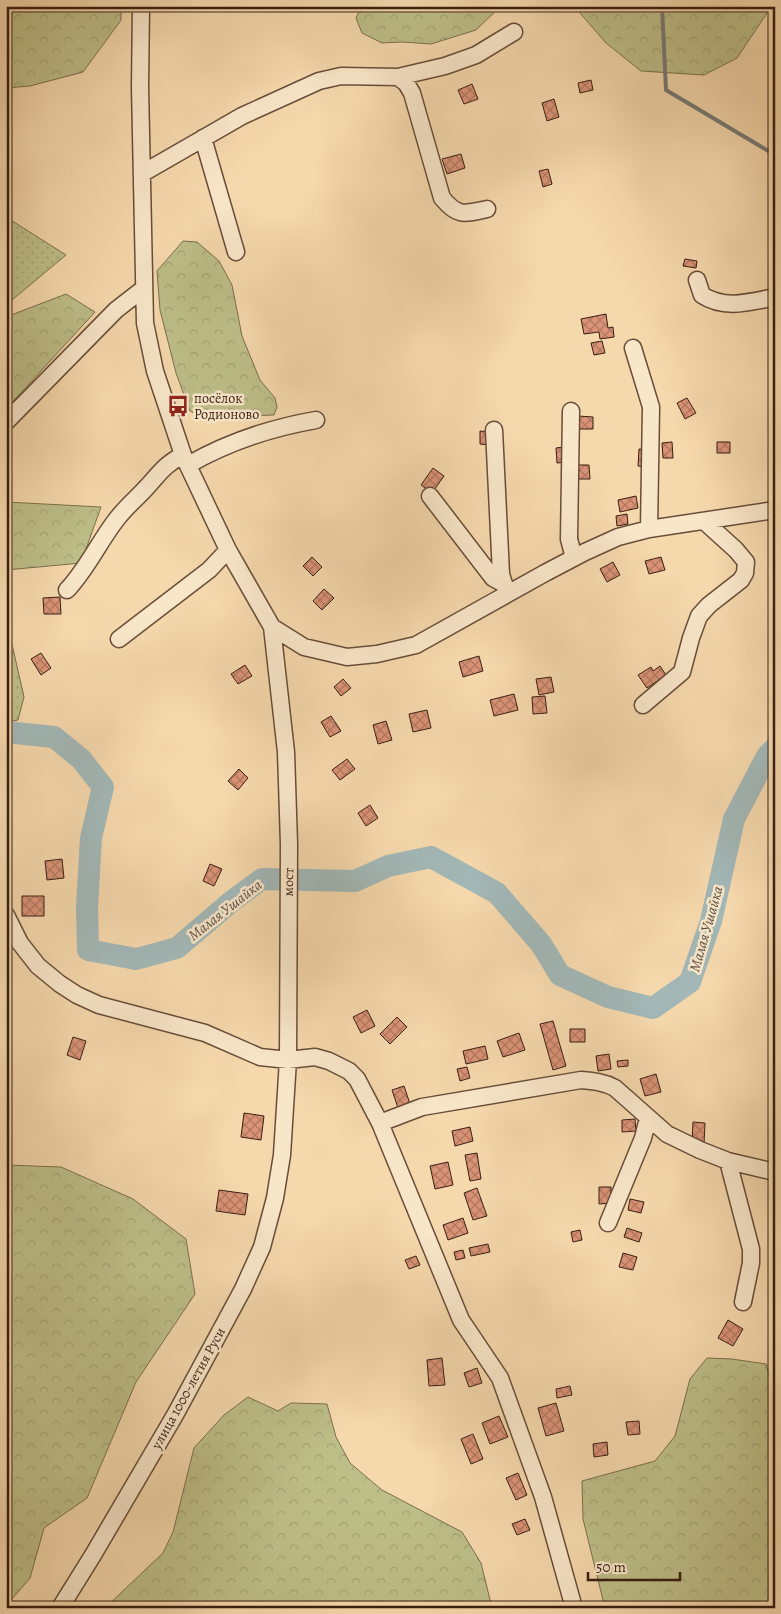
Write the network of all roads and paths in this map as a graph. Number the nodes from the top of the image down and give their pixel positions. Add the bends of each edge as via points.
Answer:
1 (141, 6) edge
2 (514, 32) dead end
3 (398, 77) junction
4 (203, 138) junction
5 (143, 173) junction
6 (487, 209) dead end
7 (236, 252) dead end
8 (697, 280) dead end
9 (143, 289) junction
10 (775, 297) edge
11 (633, 348) dead end
12 (571, 411) dead end
13 (316, 420) dead end
14 (6, 422) edge
15 (494, 430) dead end
16 (186, 460) junction
17 (430, 496) dead end
18 (775, 510) edge
19 (704, 521) junction
20 (649, 529) junction
21 (228, 550) junction
22 (574, 558) junction
23 (506, 589) junction
24 (68, 590) dead end
25 (272, 627) junction
26 (119, 639) dead end
27 (643, 705) dead end
28 (6, 914) edge
29 (288, 1060) junction
30 (648, 1118) junction
31 (380, 1124) junction
32 (728, 1160) junction
33 (775, 1172) edge
34 (608, 1223) dead end
35 (743, 1302) dead end
36 (60, 1608) edge
37 (574, 1608) edge

1 - 5 street
2 - 3 street via 476,56
3 - 4 street via 341,76 319,81 242,116
3 - 6 street via 412,93 442,198 450,208 464,214
4 - 5 street
4 - 7 street
5 - 9 street
8 - 10 street via 702,296 717,302 742,303
9 - 14 street via 116,310
9 - 16 street via 145,323 156,371
11 - 20 street via 651,407
12 - 22 street via 569,539
13 - 16 street via 237,440
15 - 23 street via 501,574
16 - 21 street
16 - 24 street via 169,462 160,470 115,521
17 - 23 street via 493,578
18 - 19 street
19 - 20 street
19 - 27 street via 746,562 745,573 742,580 700,616 682,672
20 - 22 street via 618,537
21 - 25 street
21 - 26 street via 209,570
22 - 23 street
23 - 25 street via 416,645 376,654 347,657 304,647
25 - 29 street, мост via 286,752
28 - 29 street via 20,944 38,966 77,995 99,1005 205,1034 260,1056
29 - 31 street via 315,1057 348,1071 357,1079
29 - 36 street, улица 1000-летия Руси via 282,1155 270,1222 262,1247 175,1415
30 - 31 street via 615,1088 581,1080 422,1107
30 - 32 street via 667,1134
30 - 34 street
31 - 37 street via 462,1320 500,1378 543,1498
32 - 33 street
32 - 35 street via 751,1249

